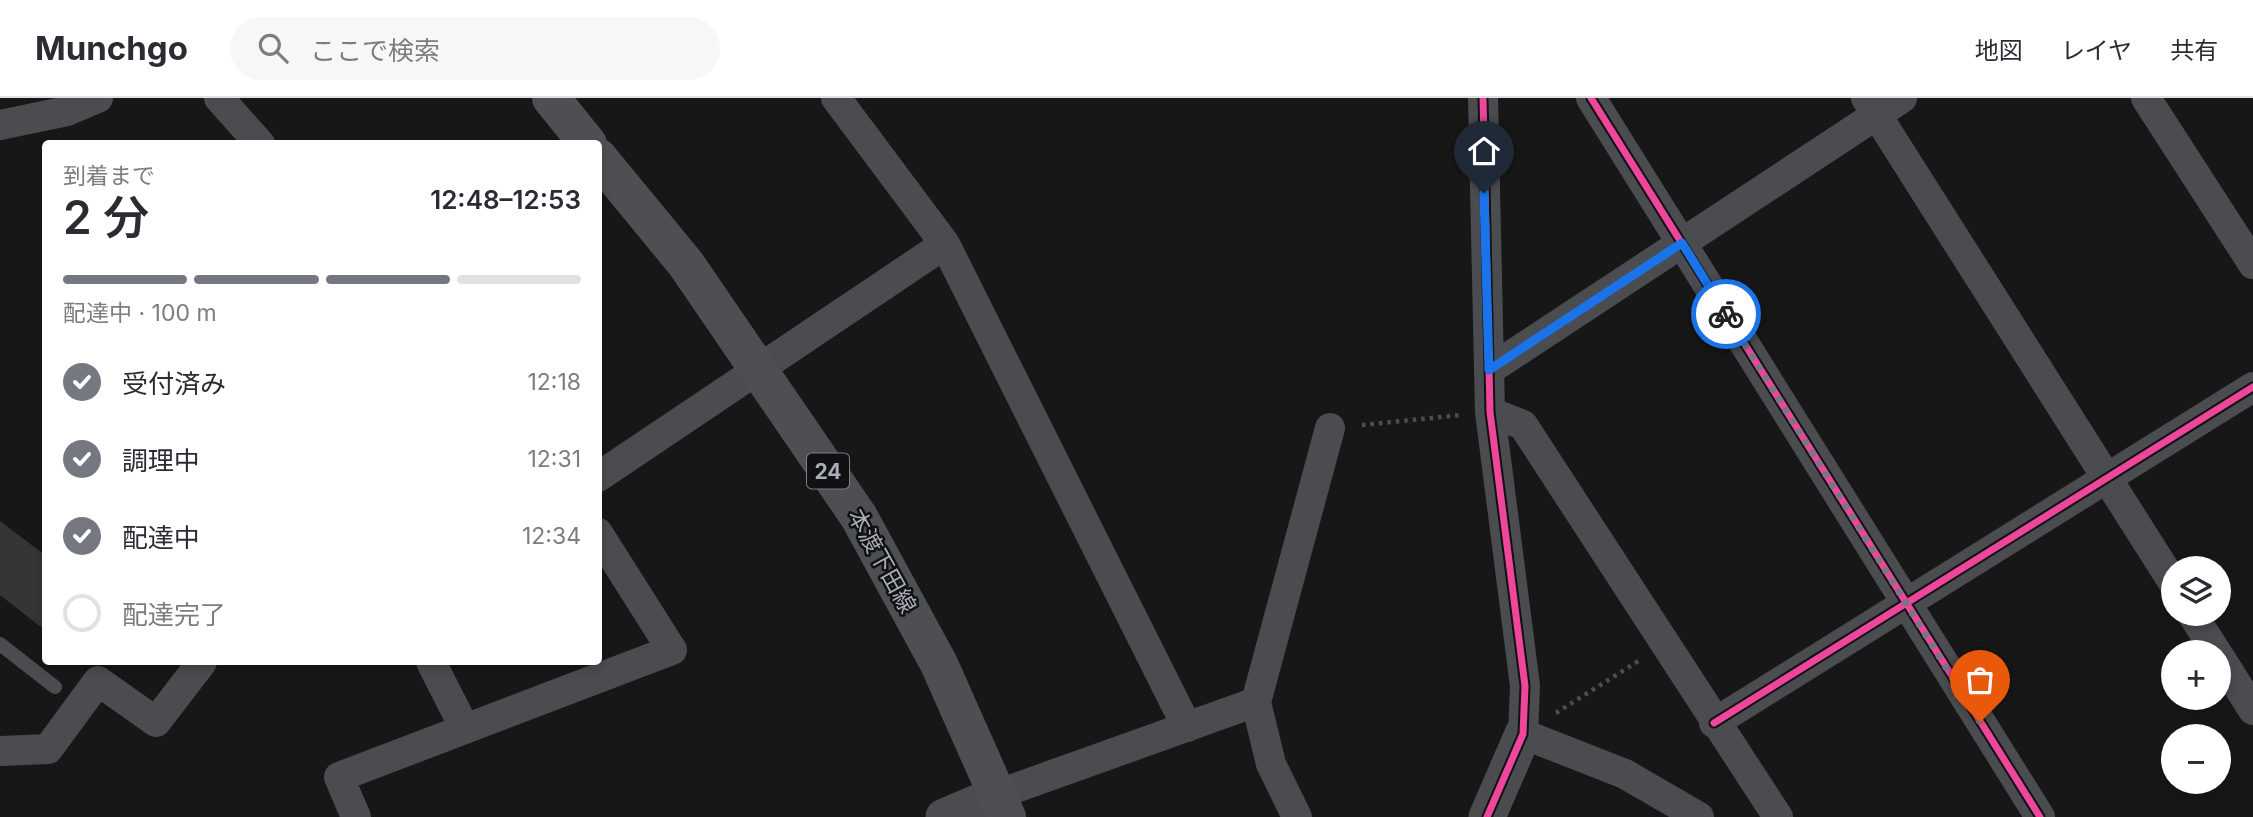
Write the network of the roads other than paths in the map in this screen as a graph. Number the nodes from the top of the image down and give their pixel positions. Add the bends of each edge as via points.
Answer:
1 (98, 98) edge
2 (219, 98) edge
3 (551, 98) edge
4 (836, 98) edge
5 (1483, 98) edge
6 (1591, 98) edge
7 (1902, 98) edge
8 (2147, 98) edge
9 (1871, 106) edge
10 (0, 125) edge
11 (256, 140) edge
12 (585, 140) edge
13 (602, 162) edge
14 (1682, 243) junction
15 (945, 244) junction
16 (2253, 264) edge
17 (759, 368) junction
18 (1489, 370) junction
19 (2253, 387) edge
20 (1490, 411) junction
21 (1330, 428) road end
22 (602, 474) edge
23 (2106, 478) junction
24 (602, 539) edge
25 (2161, 564) edge
26 (1906, 603) junction
27 (0, 644) edge
28 (200, 665) edge
29 (433, 665) edge
30 (2231, 675) edge
31 (55, 687) dead end
32 (1256, 702) junction
33 (2253, 710) edge
34 (1714, 723) junction
35 (1187, 727) junction
36 (465, 729) junction
37 (1523, 734) junction
38 (0, 751) edge
39 (1002, 806) edge
40 (356, 817) edge
41 (944, 817) edge
42 (1297, 817) edge
43 (1487, 817) edge
44 (1699, 817) edge
45 (1778, 817) edge
46 (2040, 817) edge

1 - 10 street via 67,111
2 - 11 street
3 - 12 main road
4 - 15 street
5 - 18 street
6 - 14 street
7 - 9 street
8 - 16 street
9 - 14 street
9 - 23 street
13 - 17 main road, 本渡下田線 / 24 via 686,264
14 - 18 street
14 - 26 street
15 - 17 street
15 - 35 street
17 - 22 street
17 - 39 main road, 本渡下田線 / 24 via 859,517 939,664
18 - 20 street
19 - 23 street
20 - 34 street via 1523,425
20 - 37 street via 1525,686
21 - 32 street
23 - 25 street
23 - 26 street
24 - 36 street via 672,650
26 - 34 street
26 - 46 street
27 - 31 lane
28 - 38 street via 156,722 98,681 48,749
29 - 36 street
30 - 33 street
32 - 35 street
32 - 42 street via 1271,764
34 - 45 street
35 - 39 street
36 - 40 street via 339,777
37 - 43 street
37 - 44 street via 1626,774
39 - 41 street

